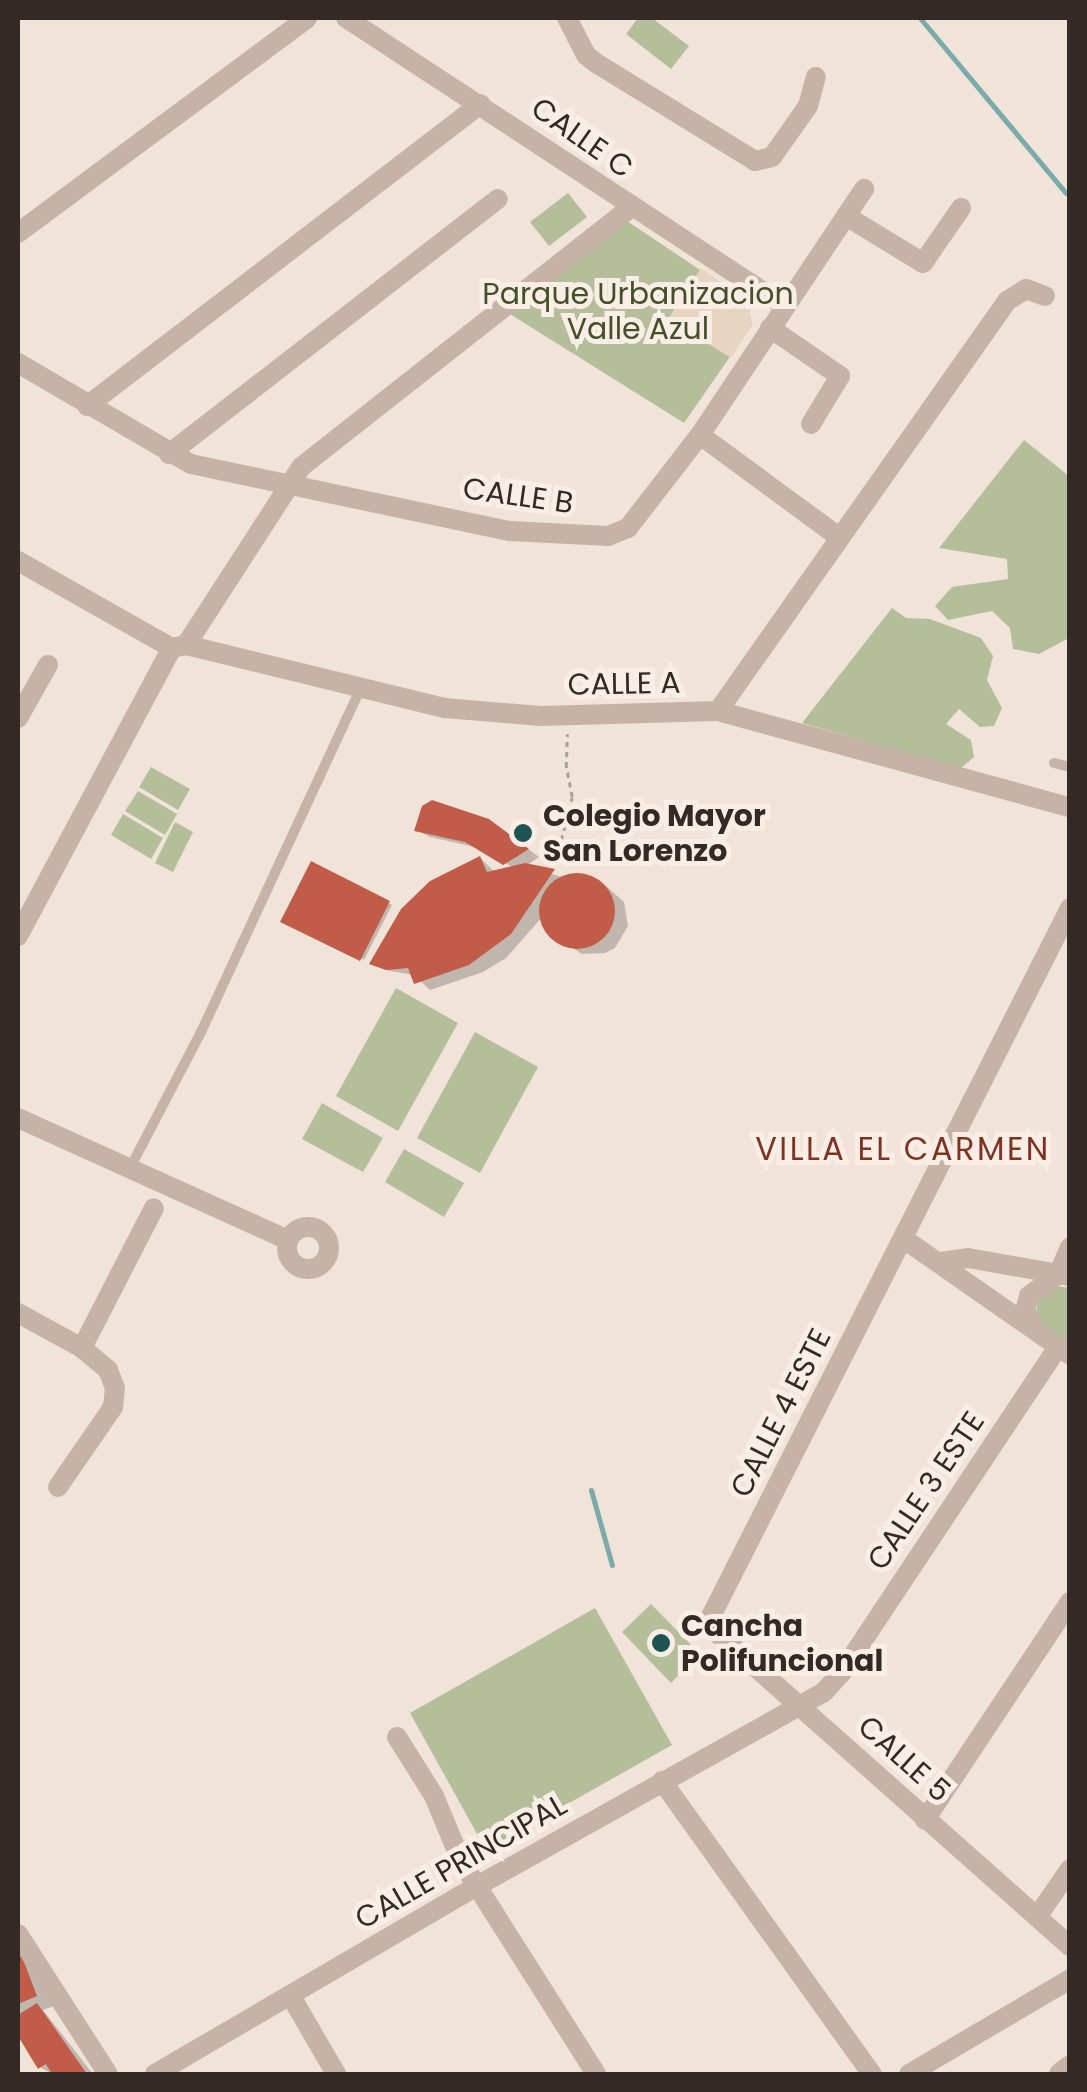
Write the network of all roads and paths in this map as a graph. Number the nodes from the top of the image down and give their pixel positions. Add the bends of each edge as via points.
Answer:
1 (307, 18) edge
2 (346, 18) edge
3 (567, 18) edge
4 (816, 77) dead end
5 (480, 104) junction
6 (864, 189) dead end
7 (498, 200) dead end
8 (630, 208) junction
9 (961, 208) dead end
10 (846, 216) junction
11 (18, 233) edge
12 (1045, 296) dead end
13 (785, 306) junction
14 (770, 328) junction
15 (18, 363) edge
16 (87, 406) junction
17 (811, 424) dead end
18 (700, 435) junction
19 (169, 454) junction
20 (290, 482) junction
21 (839, 537) junction
22 (18, 561) edge
23 (179, 647) junction
24 (48, 665) dead end
25 (360, 690) junction
26 (718, 711) junction
27 (18, 718) edge
28 (567, 730) dead end
29 (1054, 763) dead end
30 (1070, 768) edge
31 (1070, 807) edge
32 (561, 840) dead end
33 (1070, 908) edge
34 (18, 936) edge
35 (18, 1118) edge
36 (131, 1166) junction
37 (154, 1208) dead end
38 (904, 1239) junction
39 (288, 1240) dead end
40 (1070, 1247) edge
41 (940, 1262) junction
42 (1064, 1275) edge
43 (18, 1314) edge
44 (1036, 1332) junction
45 (82, 1348) junction
46 (1064, 1351) edge
47 (58, 1487) dead end
48 (1070, 1602) edge
49 (711, 1613) joint
50 (800, 1705) junction
51 (398, 1737) dead end
52 (662, 1782) junction
53 (925, 1820) junction
54 (1070, 1869) edge
55 (476, 1886) junction
56 (1037, 1917) junction
57 (18, 1934) edge
58 (1070, 1946) edge
59 (1070, 1979) edge
60 (292, 1998) junction
61 (1070, 2067) edge
62 (108, 2074) edge
63 (155, 2074) edge
64 (336, 2074) edge
65 (596, 2074) edge
66 (872, 2074) edge
67 (909, 2074) edge
68 (1061, 2074) edge

1 - 11 street
2 - 5 street, CALLE C
3 - 4 street via 596,63 755,160 772,157 808,106
5 - 8 street, CALLE C
5 - 16 street
6 - 10 street, CALLE B
7 - 19 street
8 - 13 street, CALLE C
8 - 20 street
9 - 10 street via 923,263
10 - 13 street, CALLE B
12 - 21 street, CALLE A via 1026,290 1007,300
13 - 14 street, CALLE B
14 - 17 street via 840,376
14 - 18 street, CALLE B
15 - 16 street, CALLE B
16 - 19 street, CALLE B
18 - 20 street, CALLE B via 628,528 608,536 510,531
18 - 21 street
19 - 20 street, CALLE B
20 - 23 street
21 - 26 street, CALLE A
22 - 23 street, CALLE A
23 - 25 street, CALLE A
23 - 34 street
24 - 27 street
25 - 26 street, CALLE A via 424,705 540,716
25 - 36 lane via 202,1030
26 - 31 street
28 - 32 path via 572,797
29 - 30 lane
33 - 38 street, CALLE 4 ESTE
35 - 36 street
36 - 39 street
37 - 45 street
38 - 41 street
38 - 49 street, CALLE 4 ESTE
40 - 42 street
41 - 42 street via 968,1258
41 - 44 street
42 - 44 street via 1030,1296 1025,1310
43 - 45 street
44 - 46 street
45 - 47 street via 108,1370 117,1398
46 - 50 street, CALLE 3 ESTE via 842,1672 824,1693
48 - 53 street
49 - 50 street, CALLE 5 via 709,1628
50 - 52 street, CALLE PRINCIPAL
50 - 53 street, CALLE 5
51 - 55 street
52 - 55 street, CALLE PRINCIPAL
52 - 66 street
53 - 56 street, CALLE 5
54 - 56 street
55 - 60 street, CALLE PRINCIPAL
55 - 65 street
56 - 58 street, CALLE 5
57 - 62 street
59 - 67 street
60 - 63 street, CALLE PRINCIPAL
60 - 64 street
61 - 68 street

